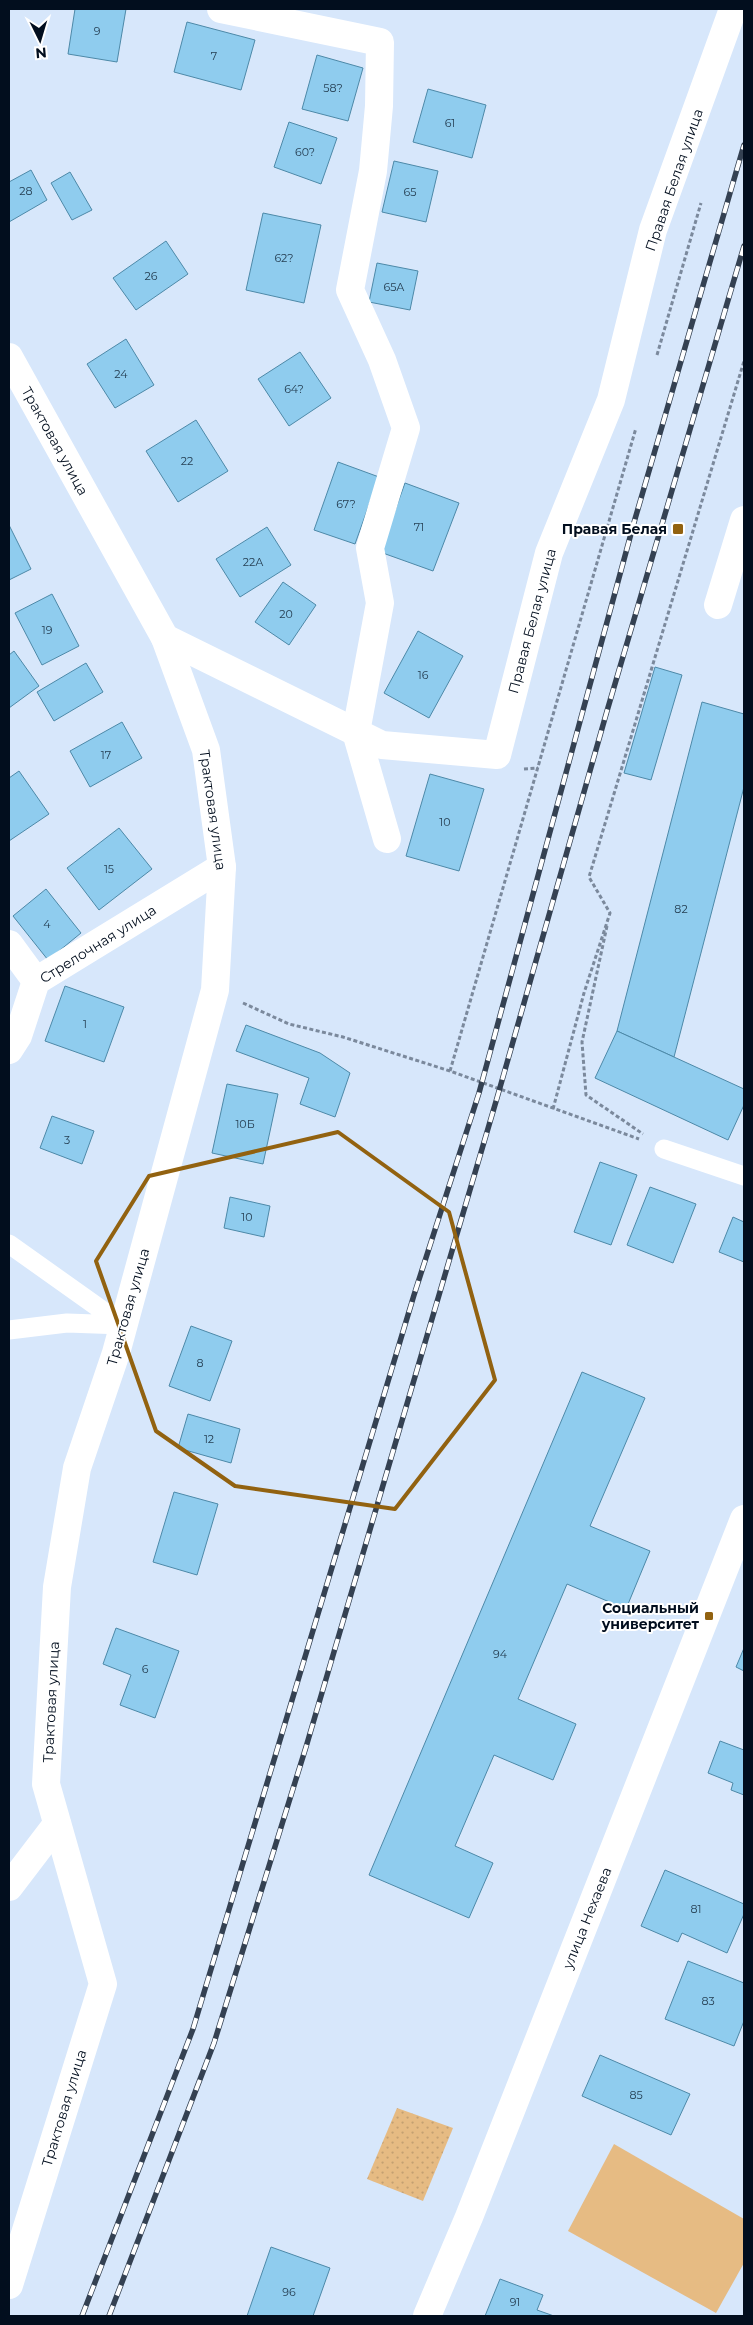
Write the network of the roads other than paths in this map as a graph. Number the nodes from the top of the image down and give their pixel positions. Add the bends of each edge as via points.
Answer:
1 (221, 9) edge
2 (734, 9) edge
3 (9, 357) edge
4 (744, 520) edge
5 (718, 605) dead end
6 (165, 638) junction
7 (356, 732) junction
8 (387, 839) dead end
9 (222, 867) junction
10 (9, 944) edge
11 (36, 982) junction
12 (9, 1050) edge
13 (664, 1148) road end
14 (744, 1176) edge
15 (9, 1244) edge
16 (123, 1325) junction
17 (9, 1330) edge
18 (744, 1519) edge
19 (57, 1824) junction
20 (9, 1887) edge
21 (9, 2285) edge
22 (427, 2316) edge

1 - 7 street via 380,42 373,171 350,290 382,360 406,428 370,548 380,603
2 - 7 street, Правая Белая улица via 653,230 611,400 548,553 497,755 382,745
3 - 6 street, Трактовая улица
4 - 5 street
6 - 7 street, Правая Белая улица
6 - 9 street, Трактовая улица via 206,750
7 - 8 street
9 - 11 street, Стрелочная улица
9 - 16 street, Трактовая улица via 215,990
10 - 11 street
11 - 12 street, Стрелочная улица via 18,1036
13 - 14 lane
15 - 16 lane
16 - 17 lane via 67,1323
16 - 19 street, Трактовая улица via 77,1468 57,1587 46,1784
18 - 22 street, улица Нехаева
19 - 20 street
19 - 21 street, Трактовая улица via 103,1984

